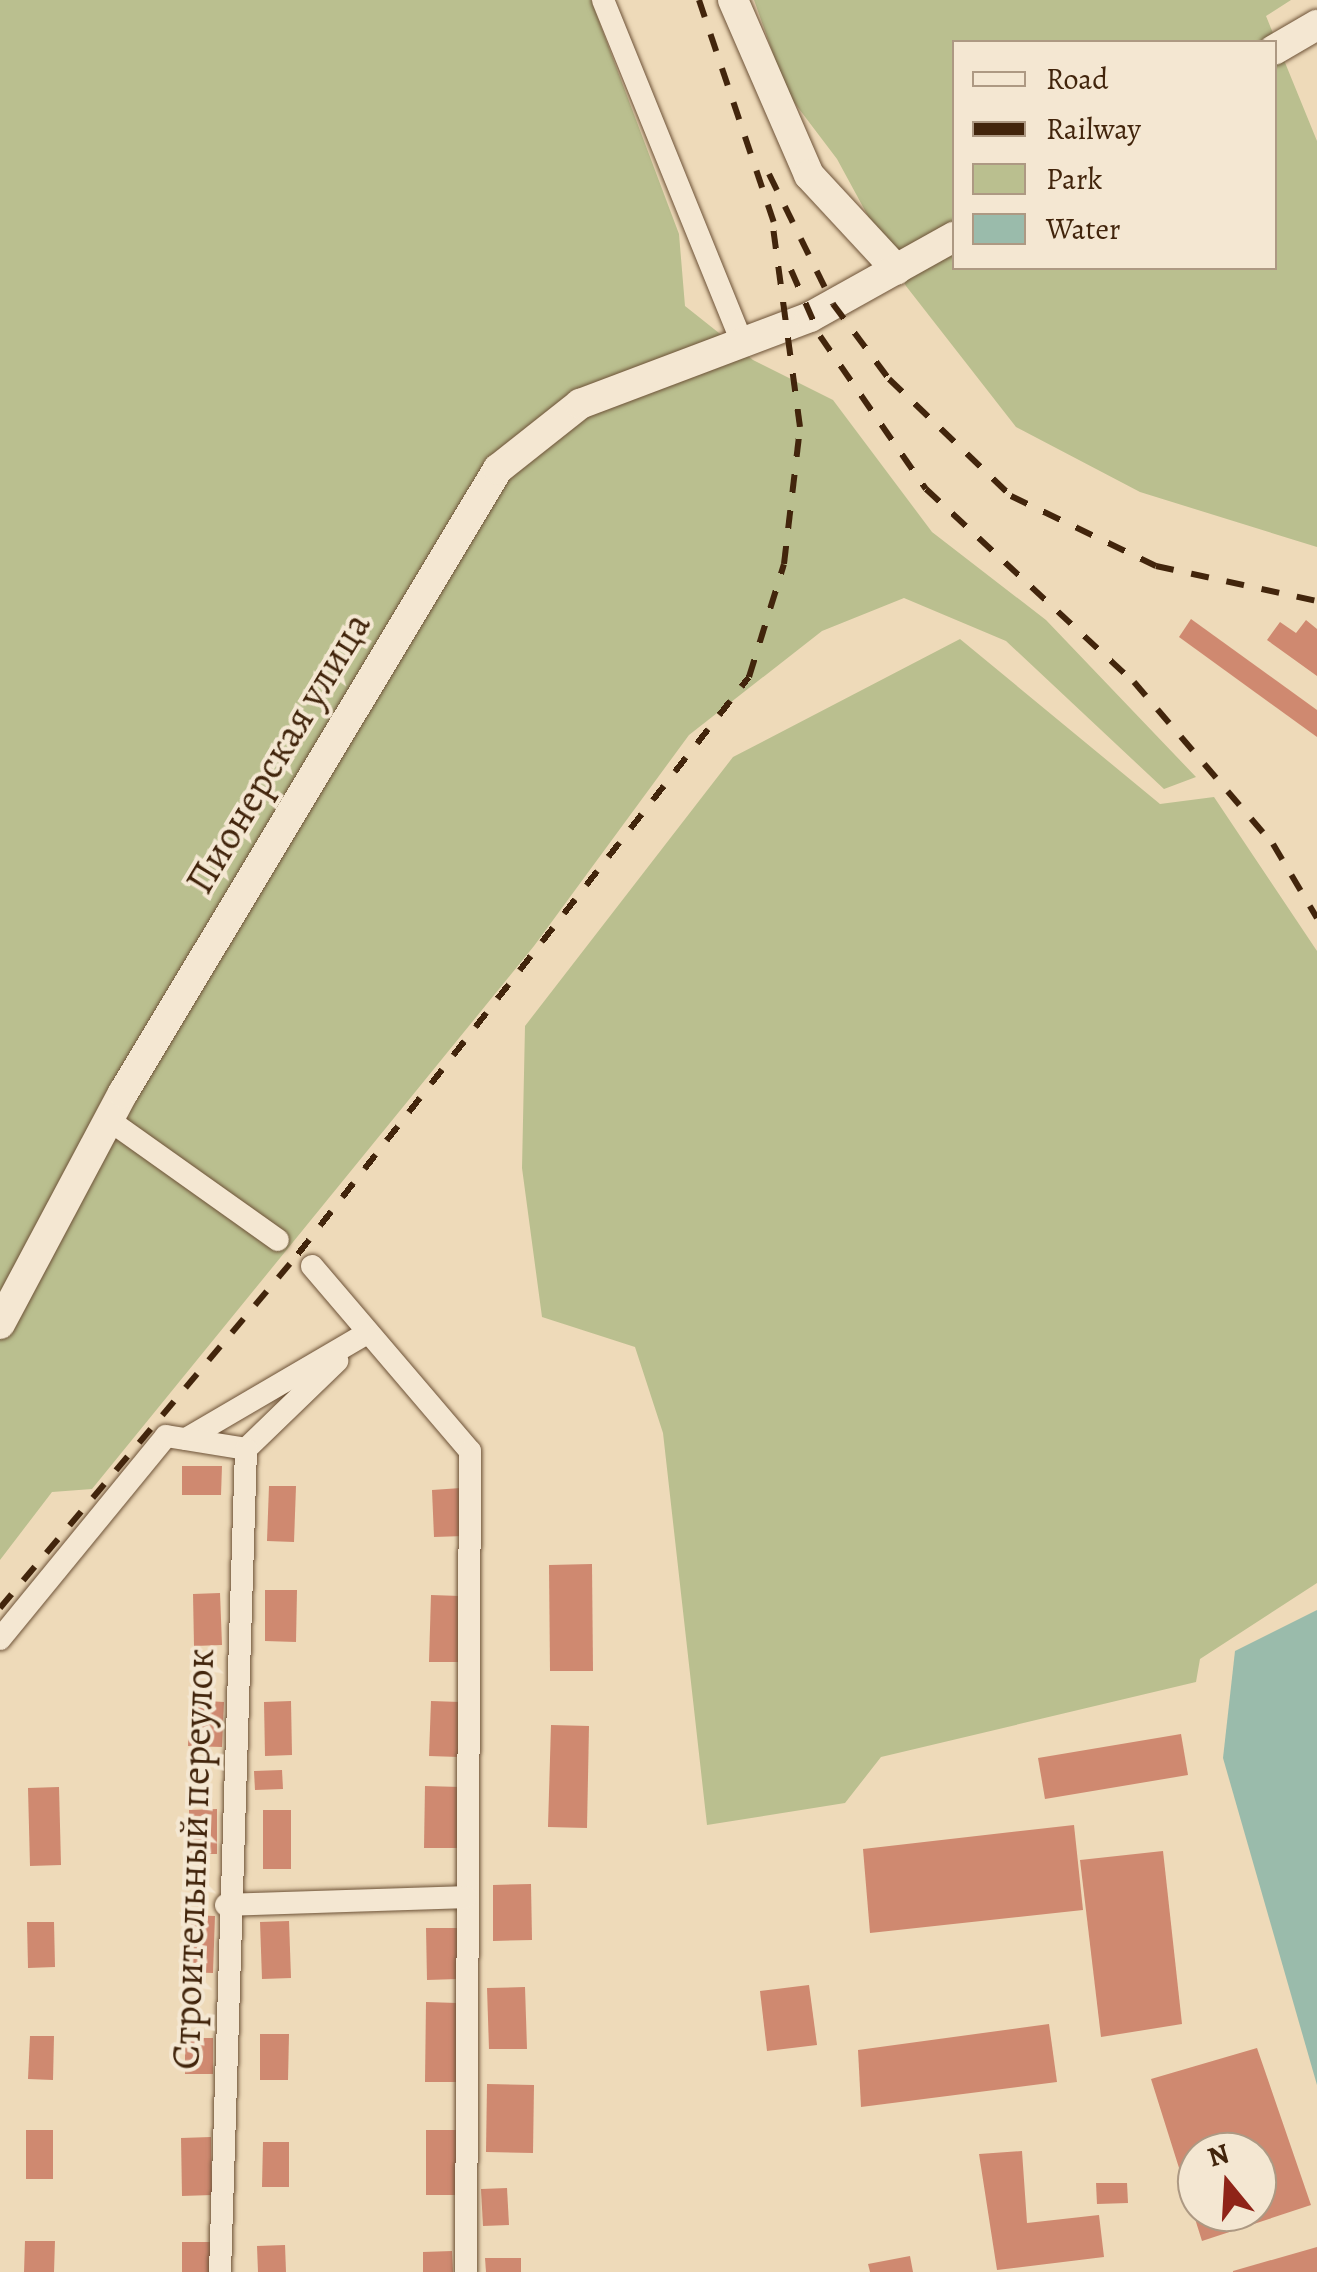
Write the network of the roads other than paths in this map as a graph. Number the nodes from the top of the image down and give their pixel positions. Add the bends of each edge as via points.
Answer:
1 (603, 0) edge
2 (733, 0) edge
3 (1317, 25) edge
4 (1277, 48) edge
5 (952, 238) edge
6 (898, 270) junction
7 (742, 343) junction
8 (109, 1120) junction
9 (278, 1240) dead end
10 (312, 1266) dead end
11 (0, 1324) edge
12 (367, 1332) junction
13 (186, 1439) junction
14 (246, 1449) junction
15 (0, 1639) edge
16 (466, 1897) junction
17 (226, 1904) junction
18 (220, 2272) edge
19 (466, 2272) edge

1 - 7 street
2 - 6 street via 809,175
3 - 4 street
5 - 6 street, Пионерская улица
6 - 7 street, Пионерская улица
7 - 8 street, Пионерская улица via 580,404 498,468
8 - 9 street
8 - 11 street, Пионерская улица
10 - 12 street
12 - 13 street
12 - 14 street
12 - 16 street via 470,1451
13 - 14 street
13 - 15 street via 166,1436
14 - 17 street, Строительный переулок
16 - 17 street
16 - 19 street
17 - 18 street, Строительный переулок

